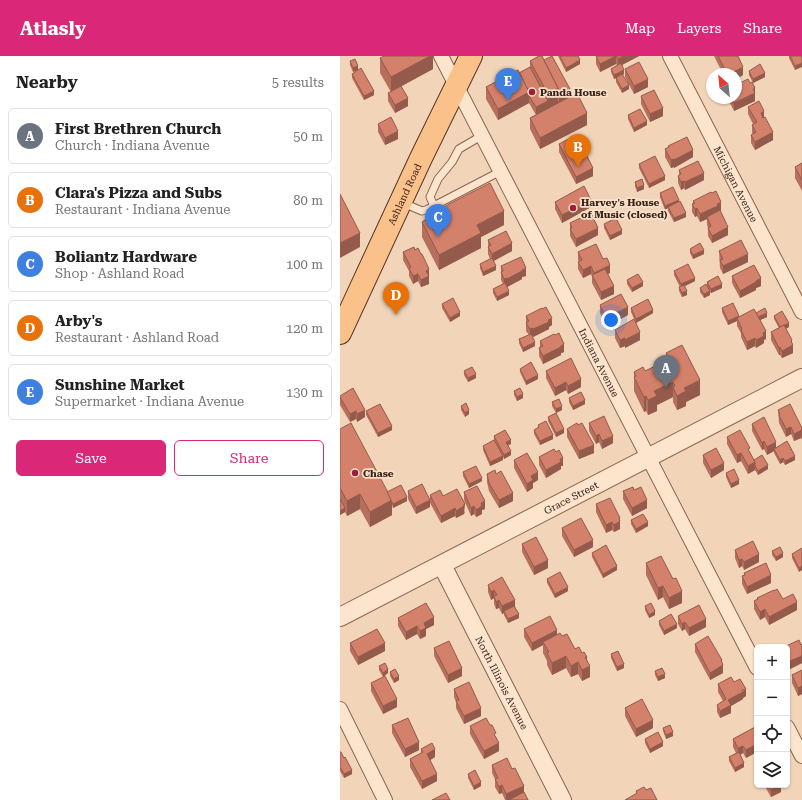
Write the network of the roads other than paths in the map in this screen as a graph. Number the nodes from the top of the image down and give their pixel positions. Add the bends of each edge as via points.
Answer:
1 (441, 56) edge
2 (471, 56) edge
3 (670, 56) edge
4 (456, 85) junction
5 (483, 135) junction
6 (501, 171) junction
7 (400, 202) junction
8 (434, 206) junction
9 (802, 312) edge
10 (340, 333) edge
11 (802, 378) edge
12 (648, 458) junction
13 (442, 565) junction
14 (340, 617) edge
15 (754, 662) edge
16 (340, 709) edge
17 (790, 733) edge
18 (802, 756) edge
19 (383, 799) edge
20 (562, 800) edge

1 - 4 street, Indiana Avenue
2 - 4 main road, Ashland Road
3 - 9 street, Michigan Avenue
4 - 5 street, Indiana Avenue
4 - 7 main road, Ashland Road
5 - 6 street, Indiana Avenue
5 - 8 lane via 459,149 438,179 430,197
6 - 8 lane
6 - 12 street, Indiana Avenue
7 - 8 lane via 422,211
7 - 10 main road, Ashland Road
11 - 12 street, Grace Street
12 - 13 street, Grace Street
12 - 15 street, Indiana Avenue
13 - 14 street, Grace Street
13 - 20 street, North Illinois Avenue
16 - 19 street
17 - 18 street

